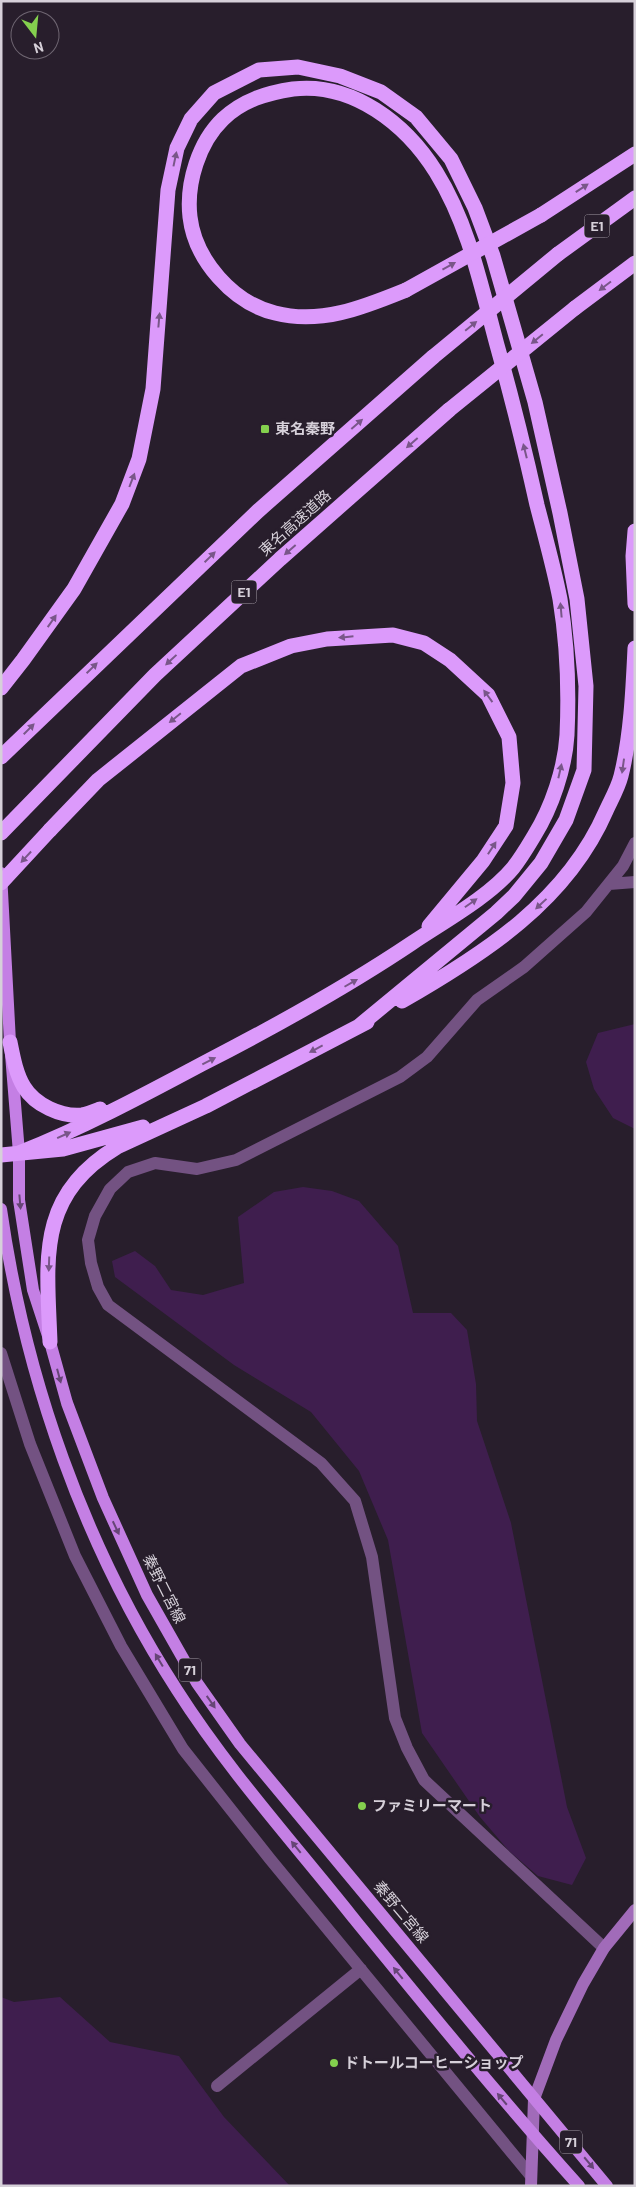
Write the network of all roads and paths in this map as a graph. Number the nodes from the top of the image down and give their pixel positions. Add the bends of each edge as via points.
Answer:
1 (635, 154) edge
2 (635, 198) edge
3 (635, 263) edge
4 (635, 531) edge
5 (635, 604) edge
6 (635, 648) edge
7 (1, 688) edge
8 (1, 757) edge
9 (1, 833) edge
10 (635, 843) edge
11 (1, 873) edge
12 (635, 882) edge
13 (1, 883) edge
14 (609, 884) junction
15 (417, 940) junction
16 (359, 1026) junction
17 (10, 1042) junction
18 (138, 1098) junction
19 (206, 1106) junction
20 (19, 1153) junction
21 (1, 1155) edge
22 (1, 1209) edge
23 (50, 1342) junction
24 (1, 1353) edge
25 (635, 1910) edge
26 (604, 1948) junction
27 (361, 1969) junction
28 (217, 2086) dead end
29 (534, 2099) junction
30 (533, 2136) junction
31 (531, 2181) edge
32 (579, 2186) edge
33 (607, 2186) edge

15 -> 1 highway, bridge via 475,900 511,870 538,830 556,786 567,739 567,680 560,600 515,411 468,240 436,172 404,131 356,99 332,92 307,88 260,96 237,106 219,122 195,165 190,218 196,240 219,278 256,307 278,314 316,317 364,307 406,290 541,215
8 -> 2 highway, E1, bridge via 258,511 433,357 558,254
3 -> 9 highway, 東名高速道路 / E1, bridge via 449,410 280,559 177,654
4 - 5 highway
6 -> 16 highway via 632,700 621,777 601,822 575,866 544,902 504,935 432,984
7 -> 16 highway via 74,589 122,504 139,460 153,389 168,190 177,148 191,119 214,93 259,70 298,67 340,76 381,92 416,117 452,159 493,256 535,402 560,513 577,599 586,686 584,770 566,820 541,863 496,913
10 - 14 street
11 - 17 main road, 秦野二宮線 / 71
12 - 14 street
15 -> 13 highway, bridge via 483,862 506,826 513,783 509,737 488,694 450,660 424,643 392,635 327,639 292,646 241,666 98,780
14 - 26 street via 586,912 524,967 477,1000 427,1057 400,1077 236,1160 197,1169 155,1163 128,1172 110,1189 95,1216 88,1240 98,1287 108,1305 321,1463 355,1500 372,1557 395,1718 424,1780
18 -> 15 highway via 282,1022
16 -> 19 highway
17 - 18 highway via 24,1088 38,1102 58,1112 81,1115
17 - 20 main road, 秦野二宮線 / 71
20 -> 18 highway via 65,1135
19 - 20 highway via 167,1121 64,1149
19 -> 23 highway via 117,1147 79,1176 68,1189 54,1222 51,1240 48,1282
20 - 21 highway
20 -> 23 main road, 秦野二宮線 / 71 via 19,1200 33,1290
30 -> 22 main road, 71 via 222,1756 177,1690 133,1616 81,1507 34,1370 8,1258
23 -> 29 main road, 秦野二宮線 / 71 via 66,1403 102,1498 147,1595 197,1683 243,1748
24 - 27 street via 30,1444 75,1556 121,1646 183,1749
25 - 26 street
26 - 29 street via 556,2040
27 - 28 street
27 - 31 street
29 - 30 street
29 -> 33 main road, 秦野二宮線 / 71
30 - 31 street
30 - 32 main road, 71

